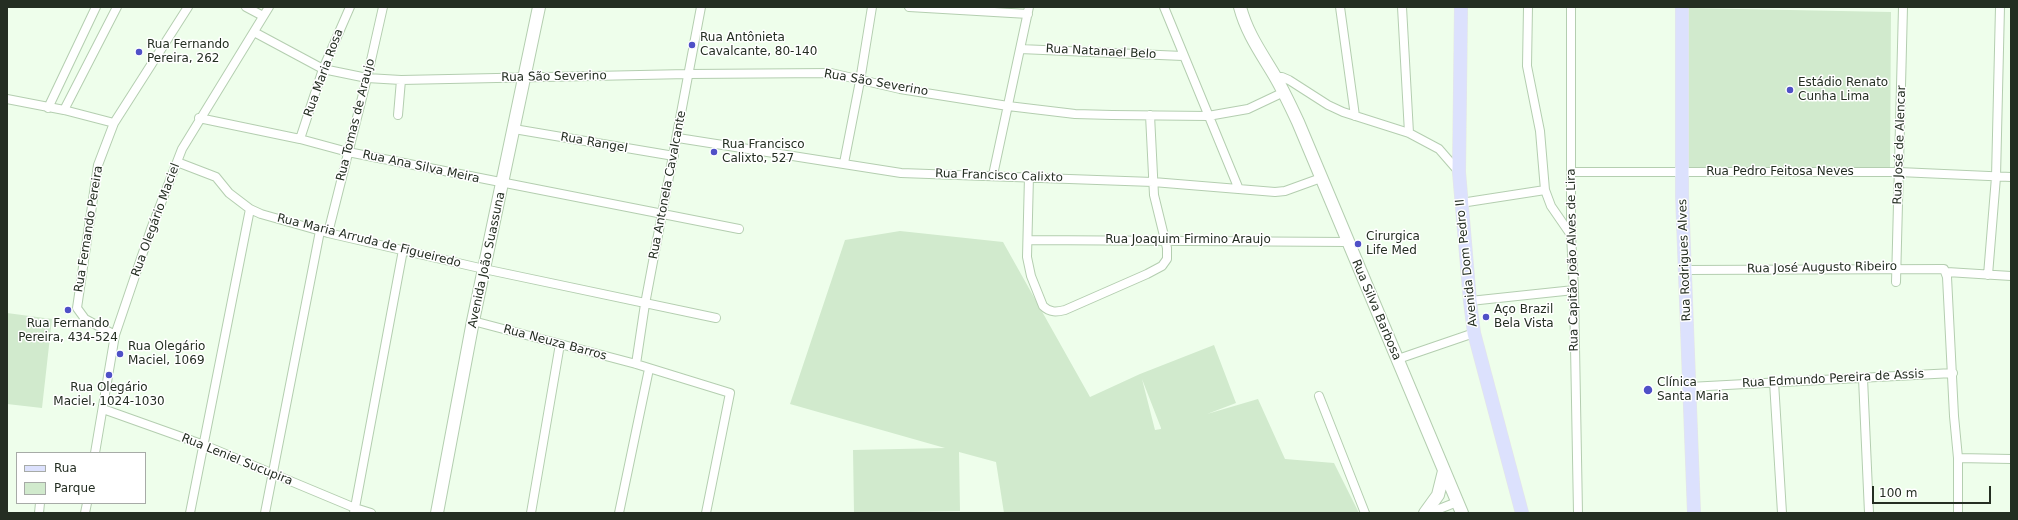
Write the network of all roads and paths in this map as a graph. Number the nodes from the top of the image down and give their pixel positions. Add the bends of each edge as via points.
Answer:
1 (96, 7) edge
2 (117, 7) edge
3 (188, 7) edge
4 (246, 7) edge
5 (269, 7) edge
6 (350, 7) edge
7 (383, 7) edge
8 (539, 7) edge
9 (701, 7) edge
10 (872, 7) edge
11 (909, 7) edge
12 (1164, 7) edge
13 (1240, 7) edge
14 (1340, 7) edge
15 (1402, 7) edge
16 (1461, 7) edge
17 (1528, 7) edge
18 (1571, 7) edge
19 (1682, 7) edge
20 (1903, 7) edge
21 (2000, 7) edge
22 (1028, 10) edge
23 (263, 16) junction
24 (254, 32) junction
25 (1020, 49) junction
26 (1183, 56) junction
27 (323, 70) junction
28 (688, 74) junction
29 (525, 77) junction
30 (367, 78) junction
31 (1276, 78) junction
32 (401, 80) junction
33 (860, 81) junction
34 (1284, 92) junction
35 (7, 100) edge
36 (1008, 106) junction
37 (48, 108) junction
38 (64, 110) junction
39 (398, 115) dead end
40 (1150, 115) junction
41 (1208, 116) junction
42 (1355, 116) junction
43 (199, 118) junction
44 (114, 123) junction
45 (514, 129) junction
46 (1409, 133) junction
47 (678, 138) junction
48 (300, 139) junction
49 (348, 152) junction
50 (674, 156) junction
51 (177, 162) junction
52 (844, 163) junction
53 (1682, 171) junction
54 (1459, 172) junction
55 (1571, 172) junction
56 (1899, 172) junction
57 (994, 175) junction
58 (1029, 176) junction
59 (1993, 177) junction
60 (2011, 177) edge
61 (1320, 178) junction
62 (1153, 182) junction
63 (503, 184) junction
64 (1238, 187) junction
65 (1545, 190) junction
66 (1461, 203) junction
67 (250, 209) junction
68 (662, 214) junction
69 (739, 229) dead end
70 (320, 231) junction
71 (328, 233) junction
72 (1571, 236) junction
73 (1028, 240) junction
74 (1164, 240) junction
75 (1347, 242) junction
76 (403, 250) junction
77 (1897, 267) junction
78 (484, 269) junction
79 (1686, 270) junction
80 (1947, 272) junction
81 (1988, 275) junction
82 (2011, 276) edge
83 (1896, 282) dead end
84 (1574, 290) junction
85 (1470, 301) junction
86 (645, 304) junction
87 (716, 318) dead end
88 (473, 321) junction
89 (1474, 333) junction
90 (115, 335) junction
91 (560, 344) junction
92 (1398, 359) junction
93 (636, 364) junction
94 (649, 368) junction
95 (1952, 373) junction
96 (1863, 378) junction
97 (1774, 382) junction
98 (1689, 387) junction
99 (1319, 396) dead end
100 (103, 409) junction
101 (204, 445) junction
102 (95, 452) edge
103 (1958, 458) junction
104 (2011, 458) edge
105 (1444, 471) junction
106 (272, 474) junction
107 (1459, 508) edge
108 (354, 511) edge
109 (190, 513) edge
110 (265, 513) edge
111 (371, 513) edge
112 (437, 513) edge
113 (531, 513) edge
114 (619, 513) edge
115 (706, 513) edge
116 (1366, 513) edge
117 (1425, 513) edge
118 (1428, 513) edge
119 (1522, 513) edge
120 (1578, 513) edge
121 (1694, 513) edge
122 (1782, 513) edge
123 (1870, 513) edge
124 (1958, 513) edge

1 - 37 street
2 - 38 street
3 - 44 street, Rua Fernando Pereira
4 - 23 street
5 - 23 street, Rua Olegário Maciel
6 - 27 street, Rua Maria Rosa
7 - 30 street, Rua Tomas de Araujo
8 - 29 main road, Avenida João Suassuna
9 - 28 street, Rua Antonela Cavalcante
10 - 33 street
11 - 22 street
12 - 26 street
13 - 31 main road, Rua Silva Barbosa via 1251,37
14 - 42 street
15 - 46 street
16 - 54 main road, Avenida Dom Pedro II
17 - 65 street via 1527,66 1540,131
18 - 55 street, Rua Capitão João Alves de Lira
19 - 53 main road, Rua Rodrigues Alves
20 - 56 street, Rua José de Alencar
21 - 59 street
22 - 25 street
23 - 24 street, Rua Olegário Maciel
24 - 27 street, Rua São Severino
24 - 43 street, Rua Olegário Maciel
25 - 26 street, Rua Natanael Belo
25 - 36 street
26 - 41 street
27 - 30 street, Rua São Severino
27 - 48 street, Rua Maria Rosa
28 - 29 street, Rua São Severino
28 - 33 street, Rua São Severino via 831,73
28 - 47 street, Rua Antonela Cavalcante
29 - 32 street, Rua São Severino
29 - 45 main road, Avenida João Suassuna
30 - 32 street, Rua São Severino
30 - 49 street, Rua Tomas de Araujo
31 - 34 main road, Rua Silva Barbosa
31 - 42 street via 1289,80 1328,105
32 - 39 street
33 - 36 street, Rua São Severino
33 - 52 street
34 - 41 street, Rua São Severino via 1248,109
34 - 61 main road, Rua Silva Barbosa
35 - 37 street
36 - 40 street, Rua São Severino via 1075,114
36 - 57 street
37 - 38 street
38 - 44 street
40 - 41 street, Rua São Severino
40 - 62 street
41 - 64 street
42 - 46 street
43 - 48 street, Rua Ana Silva Meira
43 - 51 street, Rua Olegário Maciel
44 - 90 street, Rua Fernando Pereira via 98,165 77,302 85,319
45 - 50 street, Rua Rangel
45 - 63 main road, Avenida João Suassuna
46 - 54 street via 1439,149
47 - 50 street, Rua Antonela Cavalcante
47 - 52 street, Rua Francisco Calixto
48 - 49 street, Rua Ana Silva Meira
49 - 63 street, Rua Ana Silva Meira
49 - 71 street, Rua Tomas de Araujo
50 - 68 street, Rua Antonela Cavalcante
51 - 67 street, Rua Maria Arruda de Figueiredo via 216,177 223,188
51 - 90 street, Rua Olegário Maciel
52 - 57 street, Rua Francisco Calixto via 902,172
53 - 55 street, Rua Pedro Feitosa Neves
53 - 56 street, Rua Pedro Feitosa Neves
53 - 79 main road, Rua Rodrigues Alves
54 - 66 main road, Avenida Dom Pedro II
55 - 72 street, Rua Capitão João Alves de Lira
56 - 59 street, Rua Pedro Feitosa Neves
56 - 77 street, Rua José de Alencar
57 - 58 street, Rua Francisco Calixto
58 - 62 street, Rua Francisco Calixto
58 - 73 street
59 - 60 street, Rua Pedro Feitosa Neves
59 - 81 street
61 - 64 street, Rua Francisco Calixto via 1281,192
61 - 75 main road, Rua Silva Barbosa
62 - 64 street, Rua Francisco Calixto
62 - 74 street via 1156,209
63 - 68 street, Rua Ana Silva Meira
63 - 78 main road, Avenida João Suassuna
65 - 66 street
65 - 72 street via 1550,206
66 - 85 main road, Avenida Dom Pedro II
67 - 70 street, Rua Maria Arruda de Figueiredo
67 - 101 street
68 - 69 street, Rua Ana Silva Meira
68 - 86 street, Rua Antonela Cavalcante
70 - 71 street, Rua Maria Arruda de Figueiredo
70 - 106 street
71 - 76 street, Rua Maria Arruda de Figueiredo
72 - 84 street, Rua Capitão João Alves de Lira
73 - 74 street, Rua Joaquim Firmino Araujo
73 - 74 street via 1028,268 1043,306 1047,310 1058,312 1162,266 1168,255
74 - 75 street, Rua Joaquim Firmino Araujo
75 - 92 main road, Rua Silva Barbosa
76 - 78 street, Rua Maria Arruda de Figueiredo
76 - 108 street
77 - 79 street, Rua José Augusto Ribeiro
77 - 80 street, Rua José Augusto Ribeiro via 1944,268
77 - 83 street, Rua José de Alencar
78 - 86 street, Rua Maria Arruda de Figueiredo
78 - 88 main road, Avenida João Suassuna
79 - 98 main road, Rua Rodrigues Alves
80 - 81 street
80 - 95 street
81 - 82 street
84 - 85 street
84 - 120 street, Rua Capitão João Alves de Lira
85 - 89 main road, Avenida Dom Pedro II
86 - 87 street, Rua Maria Arruda de Figueiredo
86 - 93 street, Rua Antonela Cavalcante
88 - 91 street, Rua Neuza Barros
88 - 112 main road, Avenida João Suassuna
89 - 92 street
89 - 119 main road, Avenida Dom Pedro II
90 - 100 street, Rua Olegário Maciel
91 - 93 street, Rua Neuza Barros
91 - 113 street
92 - 105 main road, Rua Silva Barbosa
93 - 94 street, Rua Neuza Barros
94 - 114 street
94 - 115 street, Rua Neuza Barros via 730,393
95 - 96 street, Rua Edmundo Pereira de Assis
95 - 103 street
96 - 97 street, Rua Edmundo Pereira de Assis
96 - 123 street
97 - 98 street, Rua Edmundo Pereira de Assis
97 - 122 street
98 - 121 main road, Rua Rodrigues Alves
99 - 116 street
100 - 101 street, Rua Leniel Sucupira
100 - 102 street, Rua Olegário Maciel
101 - 106 street, Rua Leniel Sucupira
101 - 109 street
103 - 104 street
103 - 124 street
105 - 107 main road, Rua Silva Barbosa
105 - 117 main road via 1438,495
106 - 108 street, Rua Leniel Sucupira
106 - 110 street
107 - 118 street
108 - 111 street, Rua Leniel Sucupira

